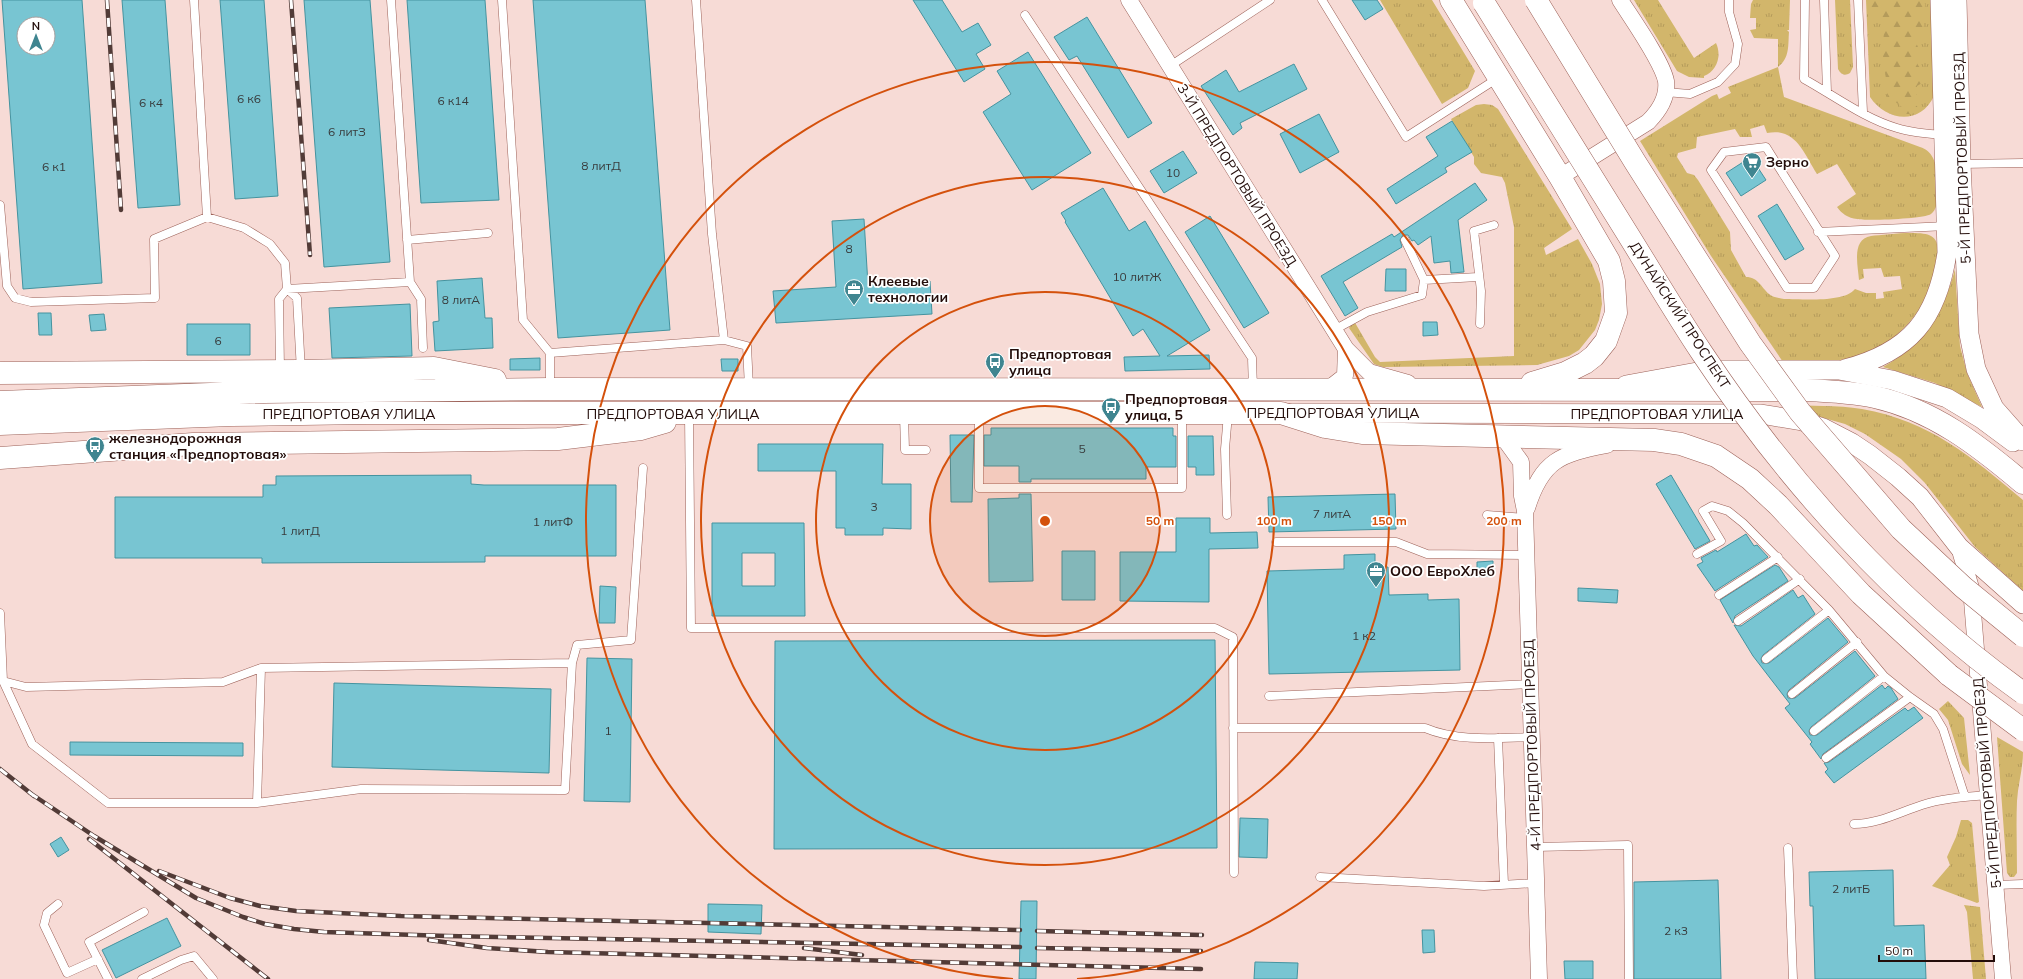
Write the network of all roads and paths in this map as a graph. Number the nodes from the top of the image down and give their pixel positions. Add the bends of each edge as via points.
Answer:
1 (194, 0) edge
2 (391, 0) edge
3 (502, 0) edge
4 (696, 0) edge
5 (1129, 0) edge
6 (1270, 0) edge
7 (1322, 0) edge
8 (1451, 0) edge
9 (1536, 0) edge
10 (1620, 0) edge
11 (1729, 0) edge
12 (1805, 0) edge
13 (1824, 0) edge
14 (1858, 0) edge
15 (1940, 0) edge
16 (1956, 0) edge
17 (1484, 1) edge
18 (1025, 15) dead end
19 (1170, 66) junction
20 (1499, 78) junction
21 (1665, 92) junction
22 (1827, 92) junction
23 (1862, 112) junction
24 (1952, 134) junction
25 (2023, 163) edge
26 (1953, 164) junction
27 (1560, 178) junction
28 (0, 205) edge
29 (207, 217) junction
30 (1494, 225) dead end
31 (1946, 226) junction
32 (1818, 232) junction
33 (488, 233) dead end
34 (407, 240) junction
35 (1405, 240) dead end
36 (1478, 277) junction
37 (1424, 280) junction
38 (410, 282) junction
39 (287, 289) junction
40 (1480, 324) dead end
41 (1334, 330) junction
42 (724, 340) junction
43 (423, 348) dead end
44 (1346, 349) junction
45 (550, 352) junction
46 (1839, 370) junction
47 (290, 371) junction
48 (0, 373) edge
49 (540, 389) junction
50 (749, 390) junction
51 (1253, 390) junction
52 (1327, 390) junction
53 (1439, 390) junction
54 (1507, 390) junction
55 (1602, 390) junction
56 (0, 402) edge
57 (1228, 413) junction
58 (1281, 413) junction
59 (689, 414) junction
60 (904, 414) junction
61 (979, 414) junction
62 (1182, 414) junction
63 (0, 424) edge
64 (1503, 437) junction
65 (1633, 440) junction
66 (2023, 441) edge
67 (926, 450) dead end
68 (2023, 450) edge
69 (0, 458) edge
70 (643, 468) dead end
71 (2023, 483) edge
72 (1228, 515) dead end
73 (1487, 515) dead end
74 (1526, 515) junction
75 (1276, 542) dead end
76 (1959, 547) junction
77 (1697, 554) dead end
78 (1526, 555) junction
79 (1778, 557) junction
80 (1800, 579) junction
81 (1719, 595) dead end
82 (2023, 604) edge
83 (1829, 610) junction
84 (0, 613) edge
85 (1738, 621) dead end
86 (2023, 636) edge
87 (1857, 642) junction
88 (1766, 659) dead end
89 (572, 663) junction
90 (261, 668) junction
91 (1884, 676) junction
92 (3, 681) junction
93 (1530, 684) junction
94 (2023, 693) edge
95 (1792, 694) dead end
96 (1269, 696) dead end
97 (1910, 697) junction
98 (1233, 728) junction
99 (2023, 730) edge
100 (1814, 731) dead end
101 (1532, 737) junction
102 (1498, 738) junction
103 (1826, 758) dead end
104 (1989, 795) junction
105 (1965, 797) junction
106 (257, 803) junction
107 (1854, 824) dead end
108 (1535, 847) junction
109 (1788, 848) dead end
110 (1234, 873) dead end
111 (1320, 876) dead end
112 (1536, 883) junction
113 (1504, 884) junction
114 (2023, 884) edge
115 (1996, 885) junction
116 (58, 904) dead end
117 (144, 912) dead end
118 (98, 959) junction
119 (108, 979) edge
120 (142, 979) edge
121 (213, 979) edge
122 (1539, 979) edge
123 (1629, 979) edge
124 (1793, 979) edge
125 (2003, 979) edge

1 - 29 lane
2 - 34 lane
3 - 45 lane via 523,320
4 - 42 lane via 712,234
5 - 19 street, 3-Й ПРЕДПОРТОВЫЙ ПРОЕЗД
6 - 19 lane
7 - 20 lane via 1406,137
8 - 20 main road
9 - 86 main road, bridge via 1750,343 1800,412 1901,529 1963,587
10 - 21 street via 1663,71 1666,81
11 - 21 lane via 1729,12 1738,44 1735,64 1718,82 1690,94
12 - 22 lane via 1804,79
13 - 22 lane
14 - 23 lane
15 - 24 street, 5-Й ПРЕДПОРТОВЫЙ ПРОЕЗД
16 - 24 street, 5-Й ПРЕДПОРТОВЫЙ ПРОЕЗД
17 - 94 main road, ДУНАЙСКИЙ ПРОСПЕКТ, bridge via 1702,353 1762,436 1804,489 1859,550 1929,617
18 - 51 lane via 1252,358
19 - 41 street, 3-Й ПРЕДПОРТОВЫЙ ПРОЕЗД
20 - 27 main road
21 - 27 street via 1660,107 1648,122
22 - 23 lane
23 - 24 lane via 1895,127 1920,134
24 - 26 street, 5-Й ПРЕДПОРТОВЫЙ ПРОЕЗД
25 - 26 lane
26 - 31 street, 5-Й ПРЕДПОРТОВЫЙ ПРОЕЗД
26 - 66 street, 5-Й ПРЕДПОРТОВЫЙ ПРОЕЗД via 1967,316 1976,369 1994,408
27 - 54 main road via 1608,261 1614,281 1616,313 1606,341 1585,364 1565,374
28 - 29 lane via 7,286 15,298 31,302 155,298 154,239
29 - 39 lane via 244,228 270,244 285,263
30 - 36 lane via 1474,231
31 - 32 lane
31 - 46 street, 5-Й ПРЕДПОРТОВЫЙ ПРОЕЗД via 1947,253 1940,288 1925,320 1885,355
32 - 32 lane via 1766,147 1724,152 1711,170 1786,288 1814,288 1835,256
33 - 34 lane
34 - 38 lane
35 - 37 lane
36 - 37 lane
36 - 40 lane via 1481,291
37 - 41 lane via 1422,295 1367,312
38 - 39 lane
38 - 43 lane via 421,299
39 - 47 lane via 279,299
39 - 47 lane via 297,298
41 - 44 street, 3-Й ПРЕДПОРТОВЫЙ ПРОЕЗД
42 - 45 lane
42 - 50 lane via 747,346
44 - 52 street via 1345,376
44 - 53 street, 3-Й ПРЕДПОРТОВЫЙ ПРОЕЗД via 1369,372
45 - 49 lane
46 - 55 street via 1708,370 1653,378
46 - 68 street via 1892,380 1947,398 1982,419
47 - 48 main road
47 - 49 main road via 434,368
49 - 50 main road, ПРЕДПОРТОВАЯ УЛИЦА
49 - 56 main road, ПРЕДПОРТОВАЯ УЛИЦА via 263,392
50 - 51 main road, ПРЕДПОРТОВАЯ УЛИЦА
51 - 52 main road, ПРЕДПОРТОВАЯ УЛИЦА
52 - 53 main road, ПРЕДПОРТОВАЯ УЛИЦА
53 - 54 main road, ПРЕДПОРТОВАЯ УЛИЦА
54 - 55 main road, ПРЕДПОРТОВАЯ УЛИЦА
55 - 71 main road, ПРЕДПОРТОВАЯ УЛИЦА via 1805,390 1874,397 1901,404 1936,419 1968,439
57 - 58 main road, ПРЕДПОРТОВАЯ УЛИЦА
57 - 62 main road, ПРЕДПОРТОВАЯ УЛИЦА
57 - 72 lane via 1225,449
58 - 64 main road via 1325,427 1362,433
58 - 76 street, ПРЕДПОРТОВАЯ УЛИЦА via 1762,414 1823,428 1852,443 1893,473 1920,497
59 - 60 main road, ПРЕДПОРТОВАЯ УЛИЦА
59 - 63 main road, ПРЕДПОРТОВАЯ УЛИЦА via 366,413
59 - 69 main road via 641,429 558,439 193,444
59 - 98 lane via 691,628 1215,628 1233,637
60 - 61 main road, ПРЕДПОРТОВАЯ УЛИЦА
60 - 67 lane via 905,450
61 - 62 main road, ПРЕДПОРТОВАЯ УЛИЦА
61 - 62 lane via 979,488 1182,488
64 - 65 main road
64 - 74 street via 1521,462 1522,496
65 - 74 street via 1560,457 1534,487
65 - 99 main road, bridge via 1681,444 1716,456 1750,479 1778,505 1861,594 1949,676
70 - 89 lane via 632,640 577,645
73 - 74 lane
74 - 78 street, 4-Й ПРЕДПОРТОВЫЙ ПРОЕЗД
75 - 78 lane via 1396,542 1427,554
76 - 82 street, ПРЕДПОРТОВАЯ УЛИЦА
76 - 104 street, 5-Й ПРЕДПОРТОВЫЙ ПРОЕЗД via 1971,588
77 - 79 lane via 1721,541 1703,511 1712,506 1728,511
78 - 93 street, 4-Й ПРЕДПОРТОВЫЙ ПРОЕЗД
79 - 80 lane
79 - 81 lane
80 - 83 lane
80 - 85 lane
83 - 87 lane
83 - 88 lane
84 - 92 lane
87 - 91 lane
87 - 95 lane
89 - 90 lane
89 - 106 lane via 566,790 361,789
90 - 92 lane via 224,682 26,687
90 - 106 lane
91 - 97 lane
91 - 100 lane
92 - 106 lane via 32,744 108,803
93 - 96 lane
93 - 101 street, 4-Й ПРЕДПОРТОВЫЙ ПРОЕЗД
97 - 103 lane
97 - 105 lane via 1934,714 1943,729
98 - 102 lane via 1425,728 1442,735
98 - 110 lane
101 - 102 lane
101 - 108 street, 4-Й ПРЕДПОРТОВЫЙ ПРОЕЗД
102 - 113 lane
104 - 105 lane
104 - 115 street, 5-Й ПРЕДПОРТОВЫЙ ПРОЕЗД
105 - 107 lane via 1923,804 1877,821
108 - 112 street, 4-Й ПРЕДПОРТОВЫЙ ПРОЕЗД
108 - 123 lane via 1628,845
109 - 124 lane
111 - 113 lane via 1484,886
112 - 113 lane
112 - 122 street, 4-Й ПРЕДПОРТОВЫЙ ПРОЕЗД
114 - 115 lane
115 - 125 street, 5-Й ПРЕДПОРТОВЫЙ ПРОЕЗД
116 - 118 lane via 46,913 44,925 67,973
117 - 118 lane via 89,942
118 - 119 lane
120 - 121 lane via 180,960 194,956

